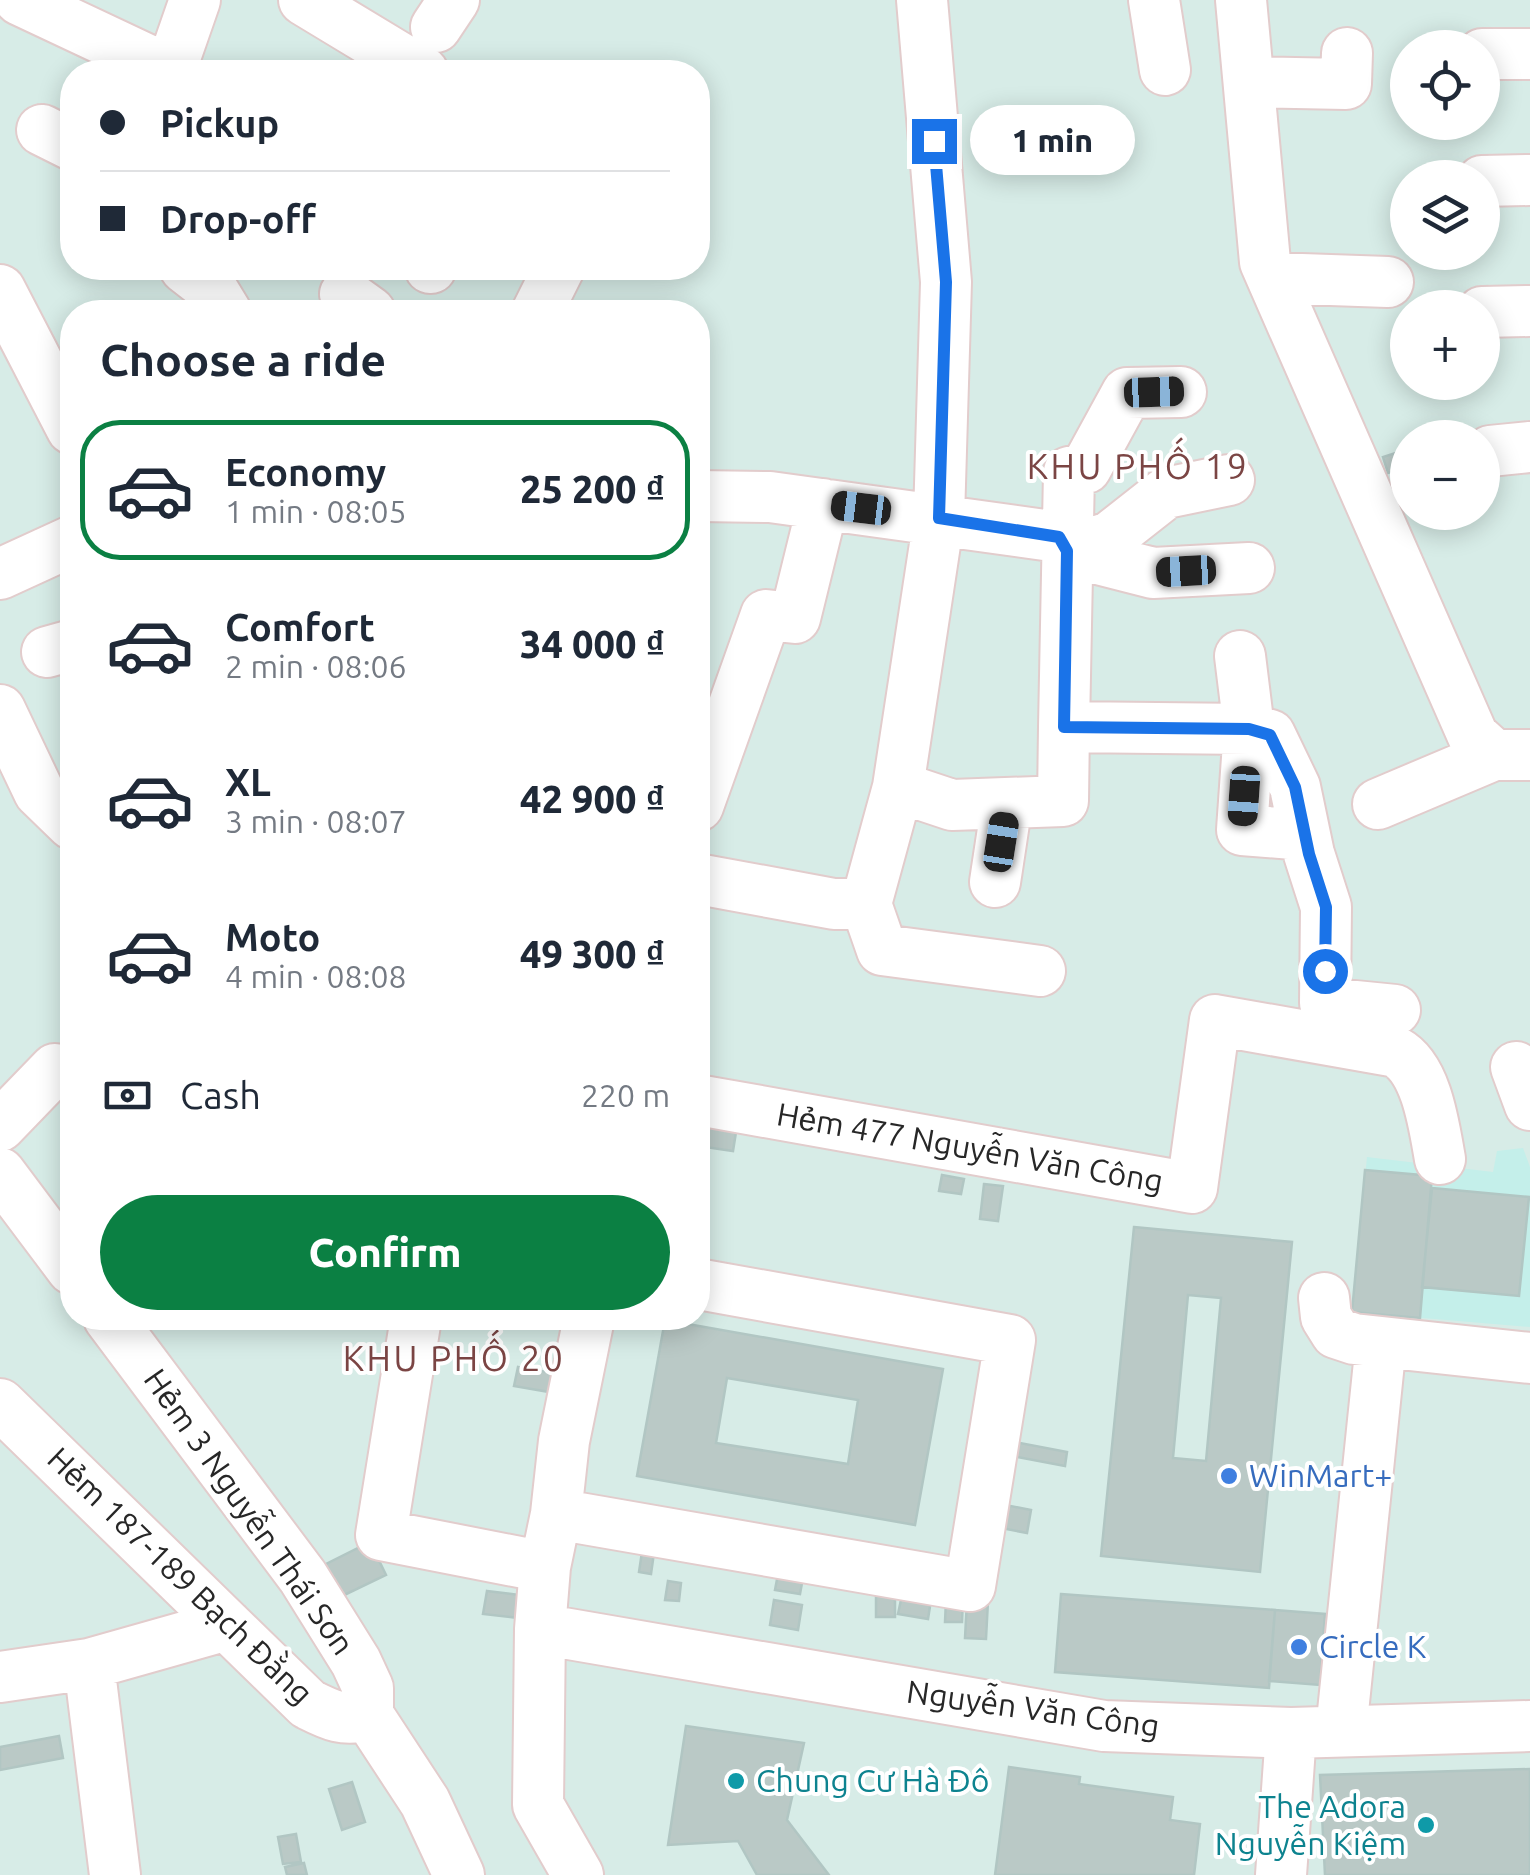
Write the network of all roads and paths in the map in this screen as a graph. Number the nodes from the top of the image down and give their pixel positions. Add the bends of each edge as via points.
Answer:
1 (20, 0) edge
2 (195, 0) edge
3 (304, 0) edge
4 (922, 0) edge
5 (1154, 0) edge
6 (1241, 0) edge
7 (92, 15) edge
8 (438, 33) edge
9 (1347, 53) dead end
10 (1500, 54) edge
11 (1530, 54) edge
12 (154, 60) edge
13 (175, 60) edge
14 (1166, 70) dead end
15 (1249, 82) junction
16 (1530, 180) edge
17 (1500, 181) edge
18 (1273, 278) junction
19 (203, 280) edge
20 (1388, 282) dead end
21 (0, 290) edge
22 (219, 300) edge
23 (1530, 311) edge
24 (1500, 312) edge
25 (1180, 392) dead end
26 (60, 406) edge
27 (1230, 480) dead end
28 (710, 496) edge
29 (823, 504) junction
30 (939, 518) junction
31 (60, 546) edge
32 (1067, 551) junction
33 (1249, 568) dead end
34 (0, 574) edge
35 (1240, 656) dead end
36 (0, 710) edge
37 (1064, 727) junction
38 (1249, 729) junction
39 (1512, 755) edge
40 (710, 772) edge
41 (898, 787) junction
42 (1007, 803) junction
43 (1378, 804) dead end
44 (60, 812) edge
45 (710, 881) edge
46 (995, 882) dead end
47 (866, 904) junction
48 (1040, 971) dead end
49 (1396, 1010) dead end
50 (55, 1068) dead end
51 (710, 1102) edge
52 (0, 1126) edge
53 (1440, 1159) dead end
54 (0, 1173) edge
55 (60, 1254) edge
56 (710, 1286) edge
57 (1324, 1298) dead end
58 (117, 1330) edge
59 (414, 1330) edge
60 (587, 1330) edge
61 (1381, 1343) junction
62 (1530, 1358) edge
63 (0, 1404) edge
64 (556, 1514) junction
65 (546, 1566) junction
66 (227, 1624) junction
67 (540, 1629) junction
68 (89, 1664) junction
69 (0, 1677) edge
70 (368, 1715) junction
71 (1530, 1726) edge
72 (1341, 1732) junction
73 (1291, 1733) junction
74 (115, 1875) edge
75 (459, 1875) edge
76 (578, 1875) edge
77 (1281, 1875) edge

1 - 7 street
2 - 13 street
3 - 8 street
4 - 30 street via 946,282
5 - 14 street
6 - 15 street
7 - 12 street
9 - 15 street via 1346,84
10 - 11 street
15 - 18 street via 1266,262
16 - 17 street
18 - 20 street
18 - 39 street via 1473,736
19 - 22 street
21 - 26 street
23 - 24 street
25 - 32 street via 1127,394 1086,468 1069,472
27 - 32 street via 1166,493 1110,537
28 - 29 street
29 - 30 street
29 - 40 street via 795,618 766,615
30 - 32 street via 1059,537
30 - 41 street
31 - 34 street
32 - 33 street via 1154,573
32 - 37 street
35 - 38 street
36 - 44 street via 39,792
37 - 38 street
37 - 42 street via 1063,801
38 - 49 street via 1270,735 1295,787 1326,907 1325,1003
39 - 43 street
41 - 42 street via 952,805
41 - 47 street
42 - 46 street
45 - 47 street
47 - 48 street via 882,950
50 - 52 street
51 - 53 street, Hẻm 477 Nguyễn Văn Công via 1192,1188 1215,1020 1406,1058 1423,1092
54 - 55 street
56 - 64 street via 1010,1340 970,1586
57 - 61 street via 1336,1334
58 - 70 street, Hẻm 3 Nguyễn Thái Sơn via 304,1577 356,1662 368,1688
59 - 65 street via 381,1535
60 - 64 street
61 - 62 street
61 - 72 street
63 - 66 street, Hẻm 187-189 Bạch Đằng
64 - 65 street
65 - 67 street
66 - 68 street
66 - 70 street, Hẻm 187-189 Bạch Đằng via 308,1704 338,1718
67 - 73 street, Nguyễn Văn Công via 1104,1726
67 - 76 street via 538,1805
68 - 69 street
68 - 74 street
70 - 75 street via 424,1802
71 - 72 street, Nguyễn Văn Công
72 - 73 street, Nguyễn Văn Công
73 - 77 street

